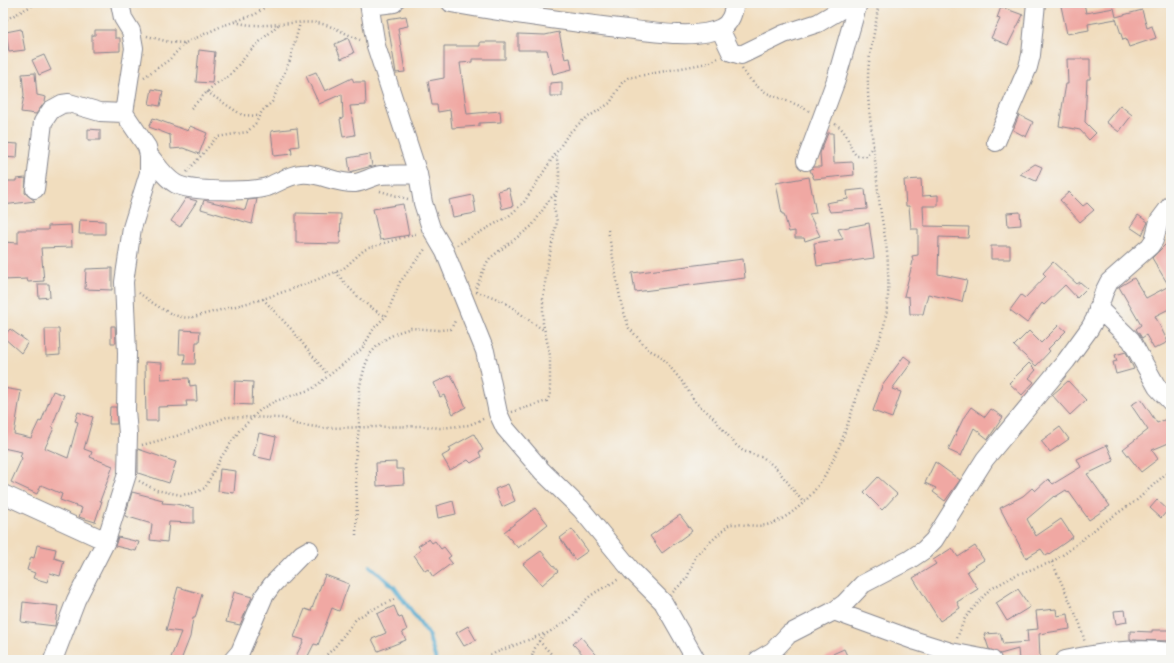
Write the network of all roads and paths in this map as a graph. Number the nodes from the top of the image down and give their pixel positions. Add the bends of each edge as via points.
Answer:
1 (37, 3) edge
2 (120, 3) edge
3 (270, 3) edge
4 (394, 3) edge
5 (451, 3) edge
6 (735, 3) edge
7 (852, 3) edge
8 (858, 3) edge
9 (878, 3) edge
10 (1036, 3) edge
11 (370, 5) edge
12 (3, 20) edge
13 (234, 22) junction
14 (300, 23) junction
15 (280, 24) junction
16 (720, 29) junction
17 (131, 32) junction
18 (185, 43) junction
19 (376, 46) junction
20 (732, 53) junction
21 (128, 90) junction
22 (207, 92) junction
23 (191, 108) dead end
24 (124, 114) junction
25 (259, 116) junction
26 (822, 118) junction
27 (996, 142) dead end
28 (874, 146) junction
29 (556, 153) junction
30 (149, 155) junction
31 (806, 161) dead end
32 (418, 174) junction
33 (176, 184) junction
34 (35, 189) dead end
35 (377, 190) dead end
36 (556, 193) junction
37 (423, 203) junction
38 (1171, 205) edge
39 (608, 230) dead end
40 (433, 233) junction
41 (445, 252) junction
42 (335, 272) junction
43 (124, 282) junction
44 (263, 299) junction
45 (465, 303) junction
46 (1098, 308) junction
47 (386, 316) junction
48 (545, 330) junction
49 (328, 375) junction
50 (1171, 402) edge
51 (252, 418) junction
52 (501, 420) junction
53 (359, 427) junction
54 (128, 449) junction
55 (1171, 468) edge
56 (127, 474) junction
57 (3, 494) edge
58 (803, 502) junction
59 (356, 535) dead end
60 (106, 542) junction
61 (309, 550) dead end
62 (1052, 562) junction
63 (632, 572) junction
64 (395, 599) dead end
65 (663, 602) junction
66 (834, 611) junction
67 (546, 632) junction
68 (539, 641) junction
69 (951, 652) junction
70 (1171, 652) edge
71 (1089, 655) junction
72 (53, 660) edge
73 (234, 660) edge
74 (321, 660) edge
75 (484, 660) edge
76 (531, 660) edge
77 (557, 660) edge
78 (696, 660) edge
79 (758, 660) edge
80 (992, 660) edge
81 (1065, 660) edge

1 - 12 path
2 - 17 street via 123,18
3 - 13 path via 256,14
4 - 11 street
5 - 16 street via 519,15 652,32 700,34
6 - 16 street via 728,24
7 - 20 street via 818,23 784,34 747,53
8 - 26 street via 836,80
9 - 28 path via 868,78
10 - 27 street via 1028,67
11 - 19 street
13 - 15 path via 247,26
13 - 18 path
14 - 15 path
14 - 19 path via 328,26
14 - 25 path via 290,60 274,97
15 - 22 path via 251,50 229,76
16 - 20 street
17 - 18 path via 169,42
17 - 21 street via 134,48
18 - 21 path via 169,60
19 - 32 street
20 - 26 path via 753,84 762,91 803,107
20 - 29 path via 708,63 628,78 610,103 582,121 569,133
21 - 24 street
22 - 23 path
22 - 25 path via 242,114
24 - 30 street via 147,147
24 - 34 street via 100,112 69,103 51,110 43,122
25 - 33 path via 247,132 217,137
26 - 28 path via 844,130 857,156 866,156
26 - 31 street
28 - 58 path via 876,181 887,249 887,310 841,443 820,482
29 - 36 path via 559,172
29 - 41 path via 524,202 510,216
30 - 33 street
30 - 43 street via 149,173 132,228
32 - 33 street via 380,175 355,183 339,182 314,174 300,174 268,187 250,191 188,188
32 - 37 street
35 - 37 path
36 - 48 path via 554,208 557,222 543,298
36 - 48 path via 532,226 490,258 474,292 504,301
37 - 40 street
38 - 46 street via 1159,221 1150,246 1109,282
39 - 58 path via 629,328 649,350 661,356 696,403 712,416 736,445 773,465
40 - 41 street
40 - 42 path via 371,247 343,269
40 - 47 path via 400,282
41 - 45 street
42 - 44 path
42 - 47 path via 350,291 375,311
43 - 44 path via 155,304 185,317
43 - 54 street
44 - 49 path
45 - 52 street via 485,351
45 - 53 path via 451,329 411,328 387,338 370,354 364,366 359,389
46 - 50 street via 1131,340 1157,387
46 - 66 street via 1095,319 1080,342 985,459 934,540 909,560 863,584
47 - 49 path via 374,328 362,349
48 - 52 path via 550,355 550,395 547,401 511,412
49 - 51 path via 312,389 266,405
51 - 53 path via 284,418 295,424 324,428
51 - 54 path via 227,417 158,442
51 - 56 path via 239,431 205,488 194,493 181,495 156,490
52 - 53 path via 440,428
52 - 63 street via 542,471 581,509
53 - 59 path via 355,462
54 - 56 street
55 - 62 path via 1137,500
56 - 60 street
57 - 60 street
58 - 65 path via 786,516 766,525 751,527 730,524 696,555 687,578
60 - 72 street via 76,600
61 - 73 street via 302,554 264,596 240,652
62 - 69 path via 1009,578 989,590 965,618
62 - 71 path via 1080,624
63 - 65 street
63 - 67 path via 587,598 567,621
64 - 74 path via 356,619 334,648
65 - 78 street
66 - 69 street
66 - 79 street via 789,634 773,651
67 - 68 path
67 - 75 path
68 - 76 path
68 - 77 path
69 - 80 street
70 - 71 street via 1123,650
71 - 81 street

